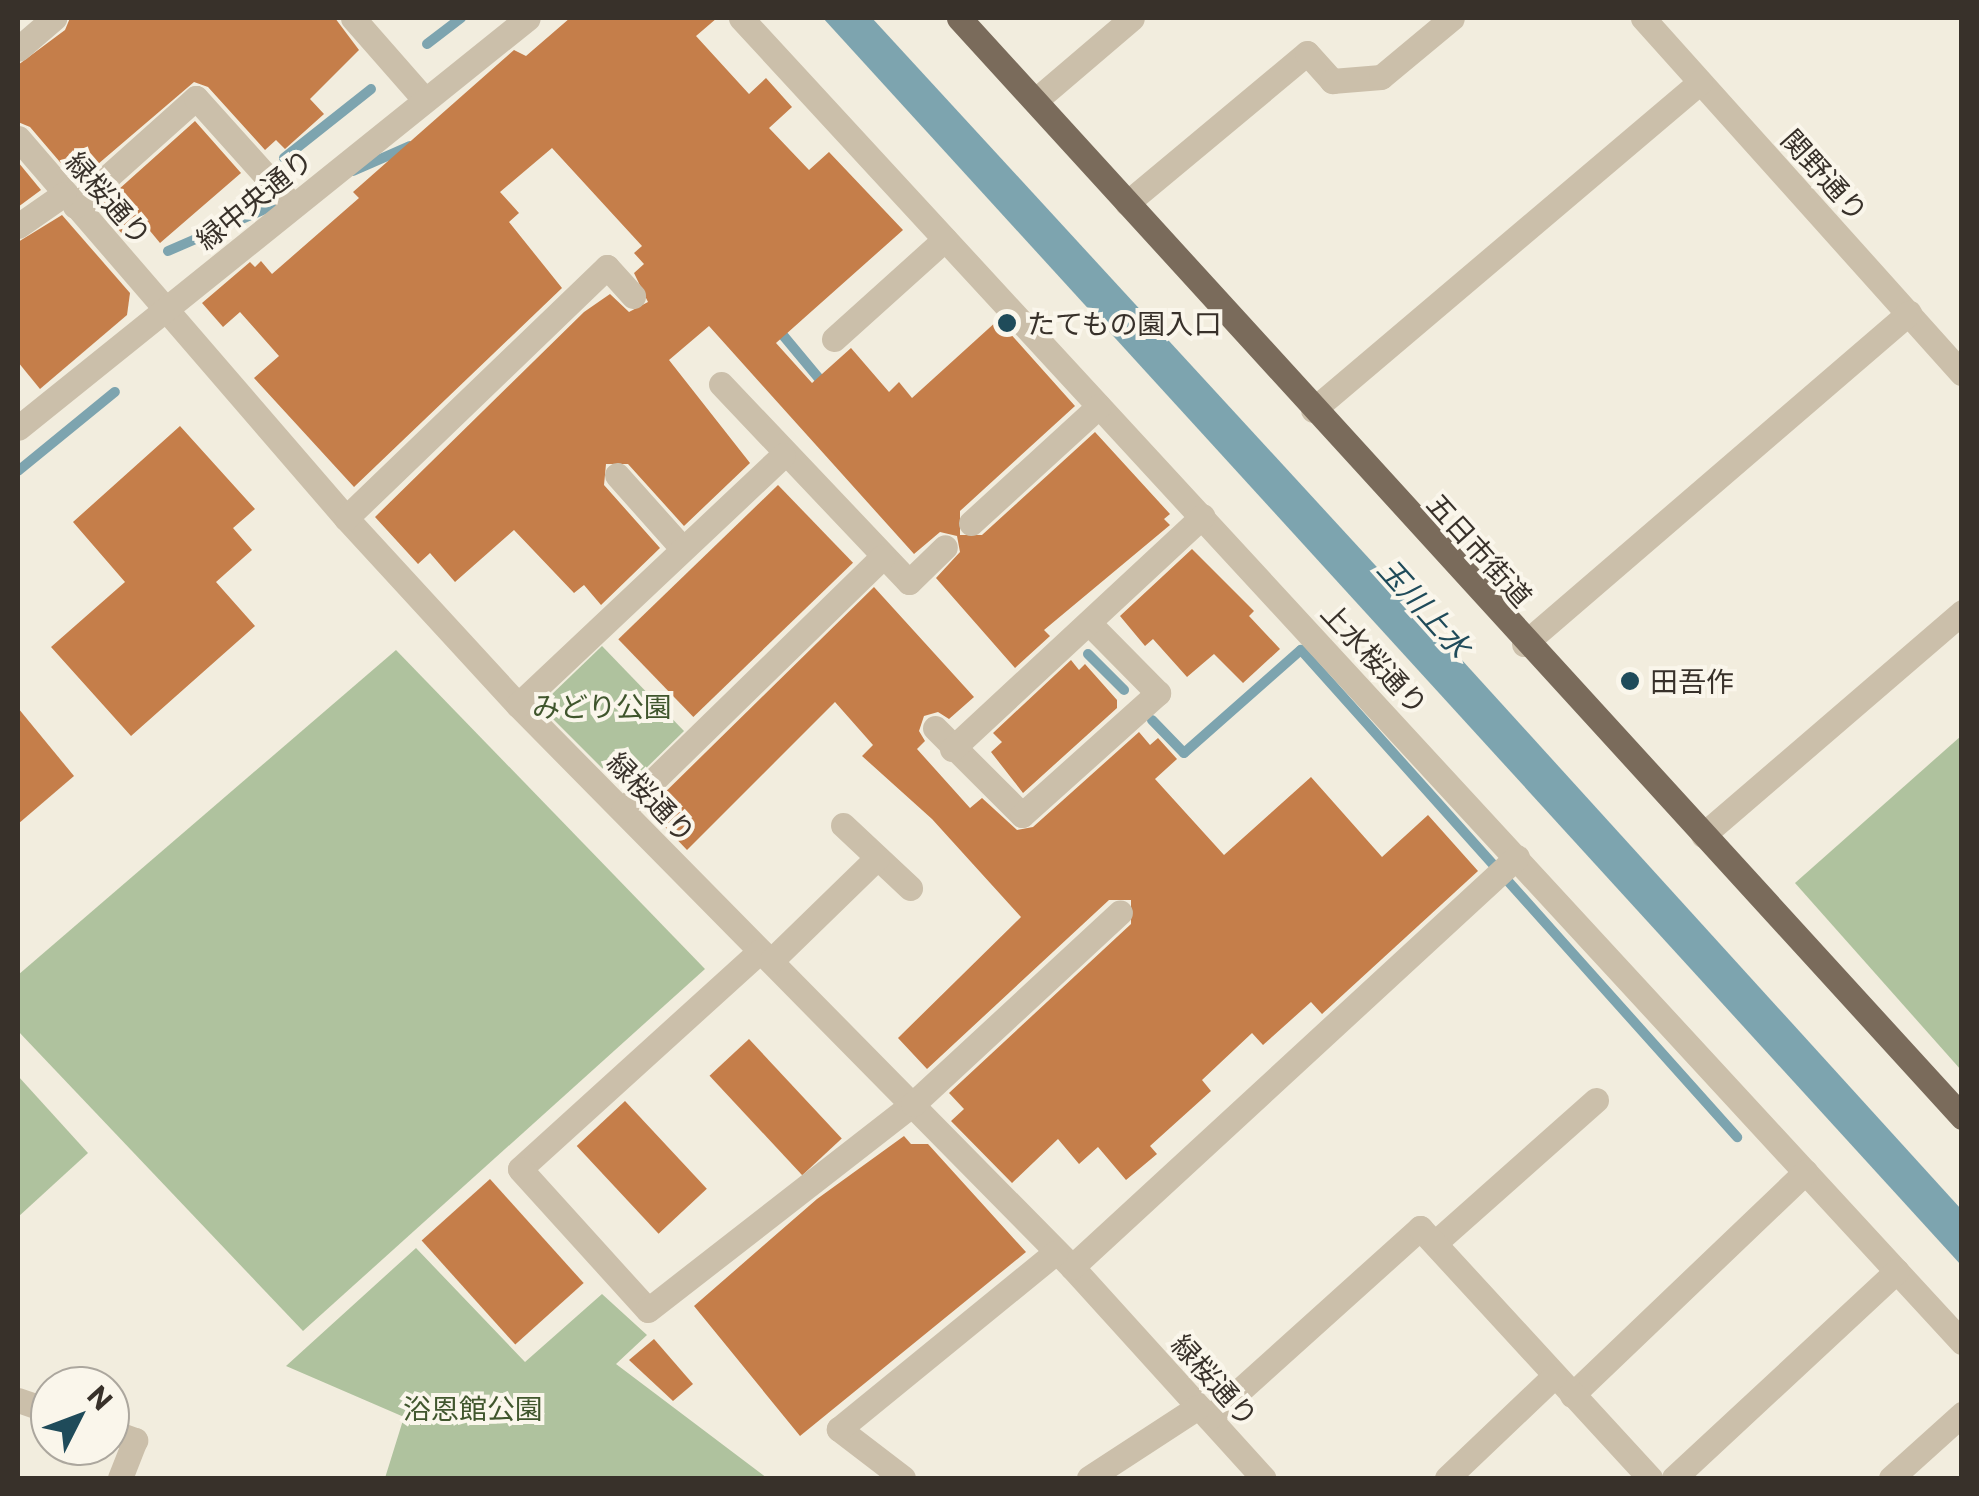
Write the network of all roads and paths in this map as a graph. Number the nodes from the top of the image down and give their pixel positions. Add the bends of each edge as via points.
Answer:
1 (54, 18) edge
2 (353, 18) edge
3 (528, 18) edge
4 (741, 18) edge
5 (959, 18) edge
6 (1132, 18) edge
7 (1452, 18) edge
8 (1643, 18) edge
9 (18, 49) edge
10 (1700, 82) junction
11 (425, 100) junction
12 (1036, 100) junction
13 (18, 138) edge
14 (70, 200) junction
15 (1128, 203) junction
16 (293, 206) junction
17 (18, 226) edge
18 (945, 240) junction
19 (633, 296) dead end
20 (165, 308) junction
21 (1909, 312) junction
22 (834, 339) dead end
23 (1962, 372) edge
24 (720, 384) dead end
25 (1100, 406) junction
26 (1313, 410) junction
27 (18, 428) edge
28 (783, 455) junction
29 (616, 475) dead end
30 (1203, 516) junction
31 (346, 518) junction
32 (971, 523) dead end
33 (945, 547) dead end
34 (682, 548) junction
35 (883, 556) junction
36 (1962, 612) edge
37 (1090, 624) junction
38 (1524, 644) junction
39 (518, 705) junction
40 (934, 728) dead end
41 (952, 748) junction
42 (623, 810) junction
43 (843, 825) dead end
44 (1704, 835) junction
45 (878, 858) junction
46 (1505, 867) junction
47 (910, 888) dead end
48 (1120, 912) dead end
49 (765, 956) junction
50 (1596, 1100) dead end
51 (912, 1104) junction
52 (1962, 1117) edge
53 (1805, 1172) junction
54 (1436, 1242) junction
55 (1064, 1260) junction
56 (1896, 1272) junction
57 (1962, 1342) edge
58 (1563, 1386) junction
59 (1203, 1412) junction
60 (1962, 1414) edge
61 (904, 1478) edge
62 (1089, 1478) edge
63 (1263, 1478) edge
64 (1447, 1478) edge
65 (1650, 1478) edge
66 (1674, 1478) edge
67 (1891, 1478) edge

1 - 9 street
2 - 11 street
3 - 11 street, 緑中央通り
4 - 18 street, 上水桜通り
5 - 12 main road, 五日市街道
6 - 12 street
7 - 15 street via 1381,77 1332,81 1307,54
8 - 10 street, 関野通り
10 - 21 street, 関野通り
10 - 26 street
11 - 16 street, 緑中央通り
12 - 15 main road, 五日市街道
13 - 14 street, 緑桜通り
14 - 16 street via 196,98
14 - 17 street
14 - 20 street, 緑桜通り
15 - 26 main road, 五日市街道
16 - 20 street, 緑中央通り
18 - 22 street
18 - 25 street, 上水桜通り
19 - 31 street via 607,267
20 - 27 street, 緑中央通り
20 - 31 street, 緑桜通り
21 - 23 street, 関野通り
21 - 38 street
24 - 28 street
25 - 30 street, 上水桜通り
25 - 32 street
26 - 38 main road, 五日市街道
28 - 34 street
28 - 35 street
29 - 34 street
30 - 37 street
30 - 46 street, 上水桜通り
31 - 39 street, 緑桜通り
33 - 35 street via 909,582
34 - 39 street
35 - 42 street
36 - 44 street
37 - 41 street
37 - 41 street via 1158,693 1022,814
38 - 44 main road, 五日市街道
39 - 42 street, 緑桜通り
40 - 41 street
42 - 49 street, 緑桜通り
43 - 45 street
44 - 52 main road, 五日市街道
45 - 47 street
45 - 49 street
46 - 53 street, 上水桜通り
46 - 55 street
48 - 51 street
49 - 51 street, 緑桜通り
49 - 51 street via 520,1169 648,1310
50 - 54 street
51 - 55 street, 緑桜通り
53 - 56 street, 上水桜通り
53 - 58 street
54 - 58 street
54 - 59 street via 1420,1228
55 - 59 street, 緑桜通り
55 - 61 street via 839,1429
56 - 57 street, 上水桜通り
56 - 66 street
58 - 64 street
58 - 65 street
59 - 62 street
59 - 63 street, 緑桜通り
60 - 67 street

